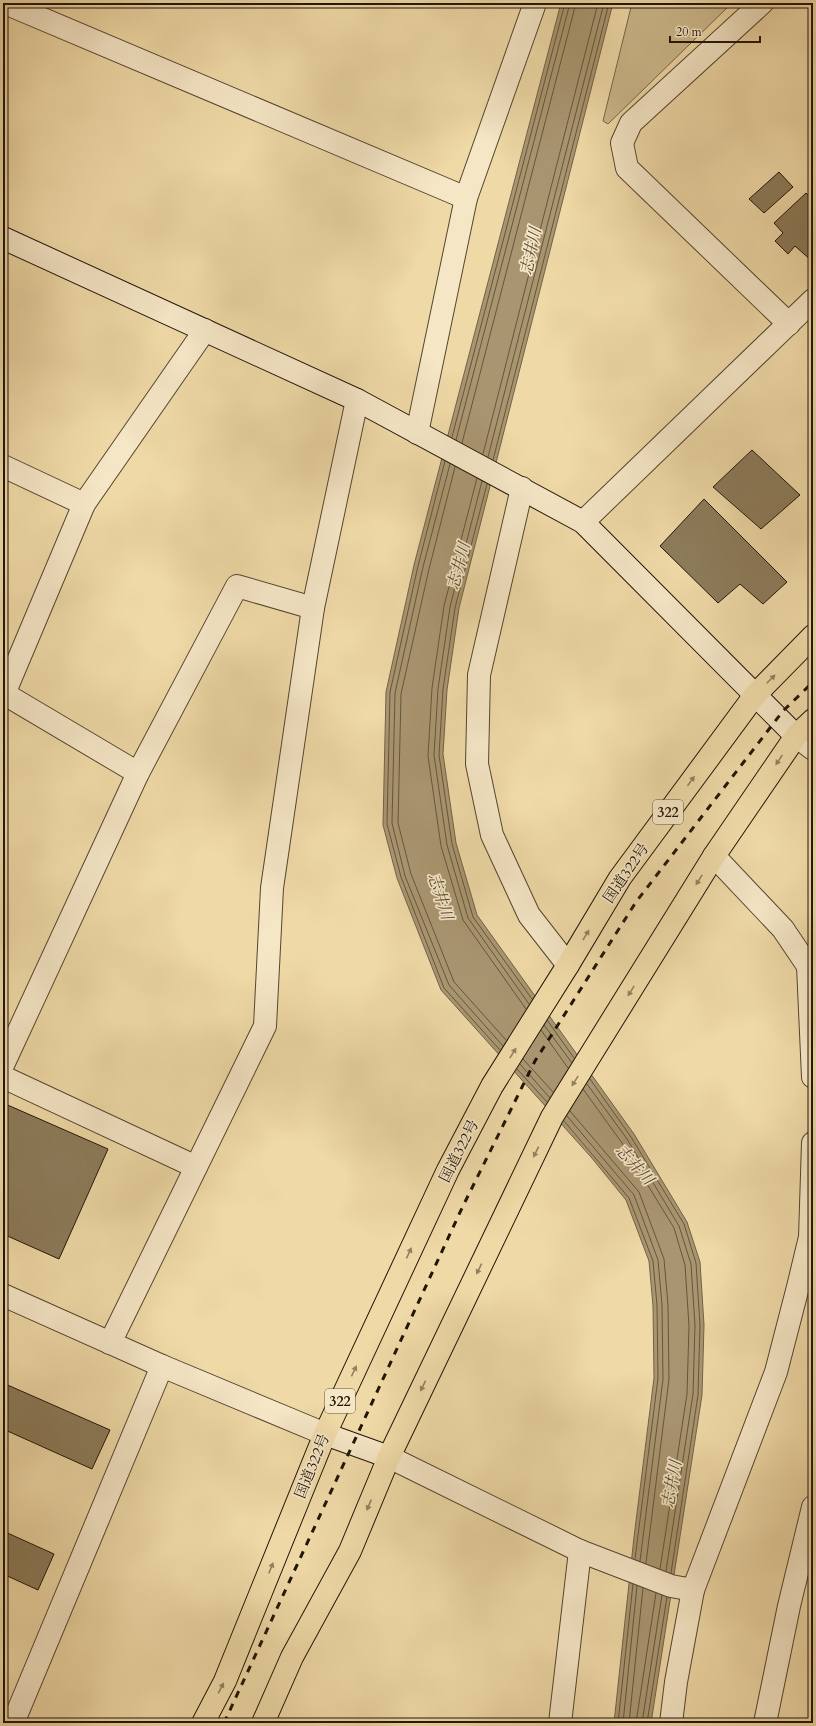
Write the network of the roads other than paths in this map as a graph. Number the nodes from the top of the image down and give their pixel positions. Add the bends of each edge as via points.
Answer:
1 (5, 3) edge
2 (535, 3) edge
3 (762, 3) edge
4 (466, 198) junction
5 (3, 238) edge
6 (813, 300) edge
7 (789, 324) junction
8 (205, 330) junction
9 (357, 400) junction
10 (416, 433) junction
11 (3, 466) edge
12 (516, 485) junction
13 (84, 504) junction
14 (583, 522) junction
15 (313, 608) junction
16 (813, 636) edge
17 (4, 694) edge
18 (755, 695) junction
19 (813, 720) edge
20 (805, 742) edge
21 (138, 773) junction
22 (714, 856) junction
23 (568, 965) junction
24 (3, 1065) edge
25 (3, 1077) edge
26 (813, 1077) edge
27 (813, 1143) edge
28 (196, 1167) junction
29 (3, 1295) edge
30 (110, 1343) junction
31 (162, 1366) junction
32 (325, 1434) junction
33 (389, 1457) junction
34 (813, 1507) edge
35 (580, 1551) junction
36 (693, 1590) junction
37 (13, 1723) edge
38 (204, 1723) edge
39 (263, 1723) edge
40 (560, 1723) edge
41 (671, 1723) edge
42 (765, 1723) edge

1 - 4 street
2 - 4 street
3 - 7 street via 631,123 622,143 627,168
4 - 10 street
5 - 8 street
6 - 7 street
7 - 14 street
8 - 9 street
8 - 13 street
9 - 10 street
9 - 15 street
10 - 12 street
11 - 13 street
12 - 14 street
12 - 23 street via 479,675 477,764 492,835 529,915
13 - 17 street
14 - 18 street
15 - 21 street via 237,586
15 - 28 street via 272,888 266,1026
18 -> 16 highway, 国道322号 / 322
17 - 21 street
18 - 20 street
23 -> 18 highway, 国道322号 / 322 via 620,878
19 - 20 highway
20 -> 22 highway
21 - 24 street
22 - 26 street via 783,929 808,966
22 -> 33 highway via 552,1117
32 -> 23 highway, 国道322号 / 322 via 448,1170 492,1086
25 - 28 street
27 - 36 street via 810,1237 776,1372
28 - 30 street
29 - 30 street
30 - 31 street
31 - 32 street
31 - 37 street
32 - 33 street
38 -> 32 highway, 国道322号 / 322 via 225,1682
33 - 35 street
33 -> 39 highway via 350,1551 292,1657
34 - 42 street via 788,1606
35 - 36 street via 671,1586
35 - 40 street
36 - 41 street

